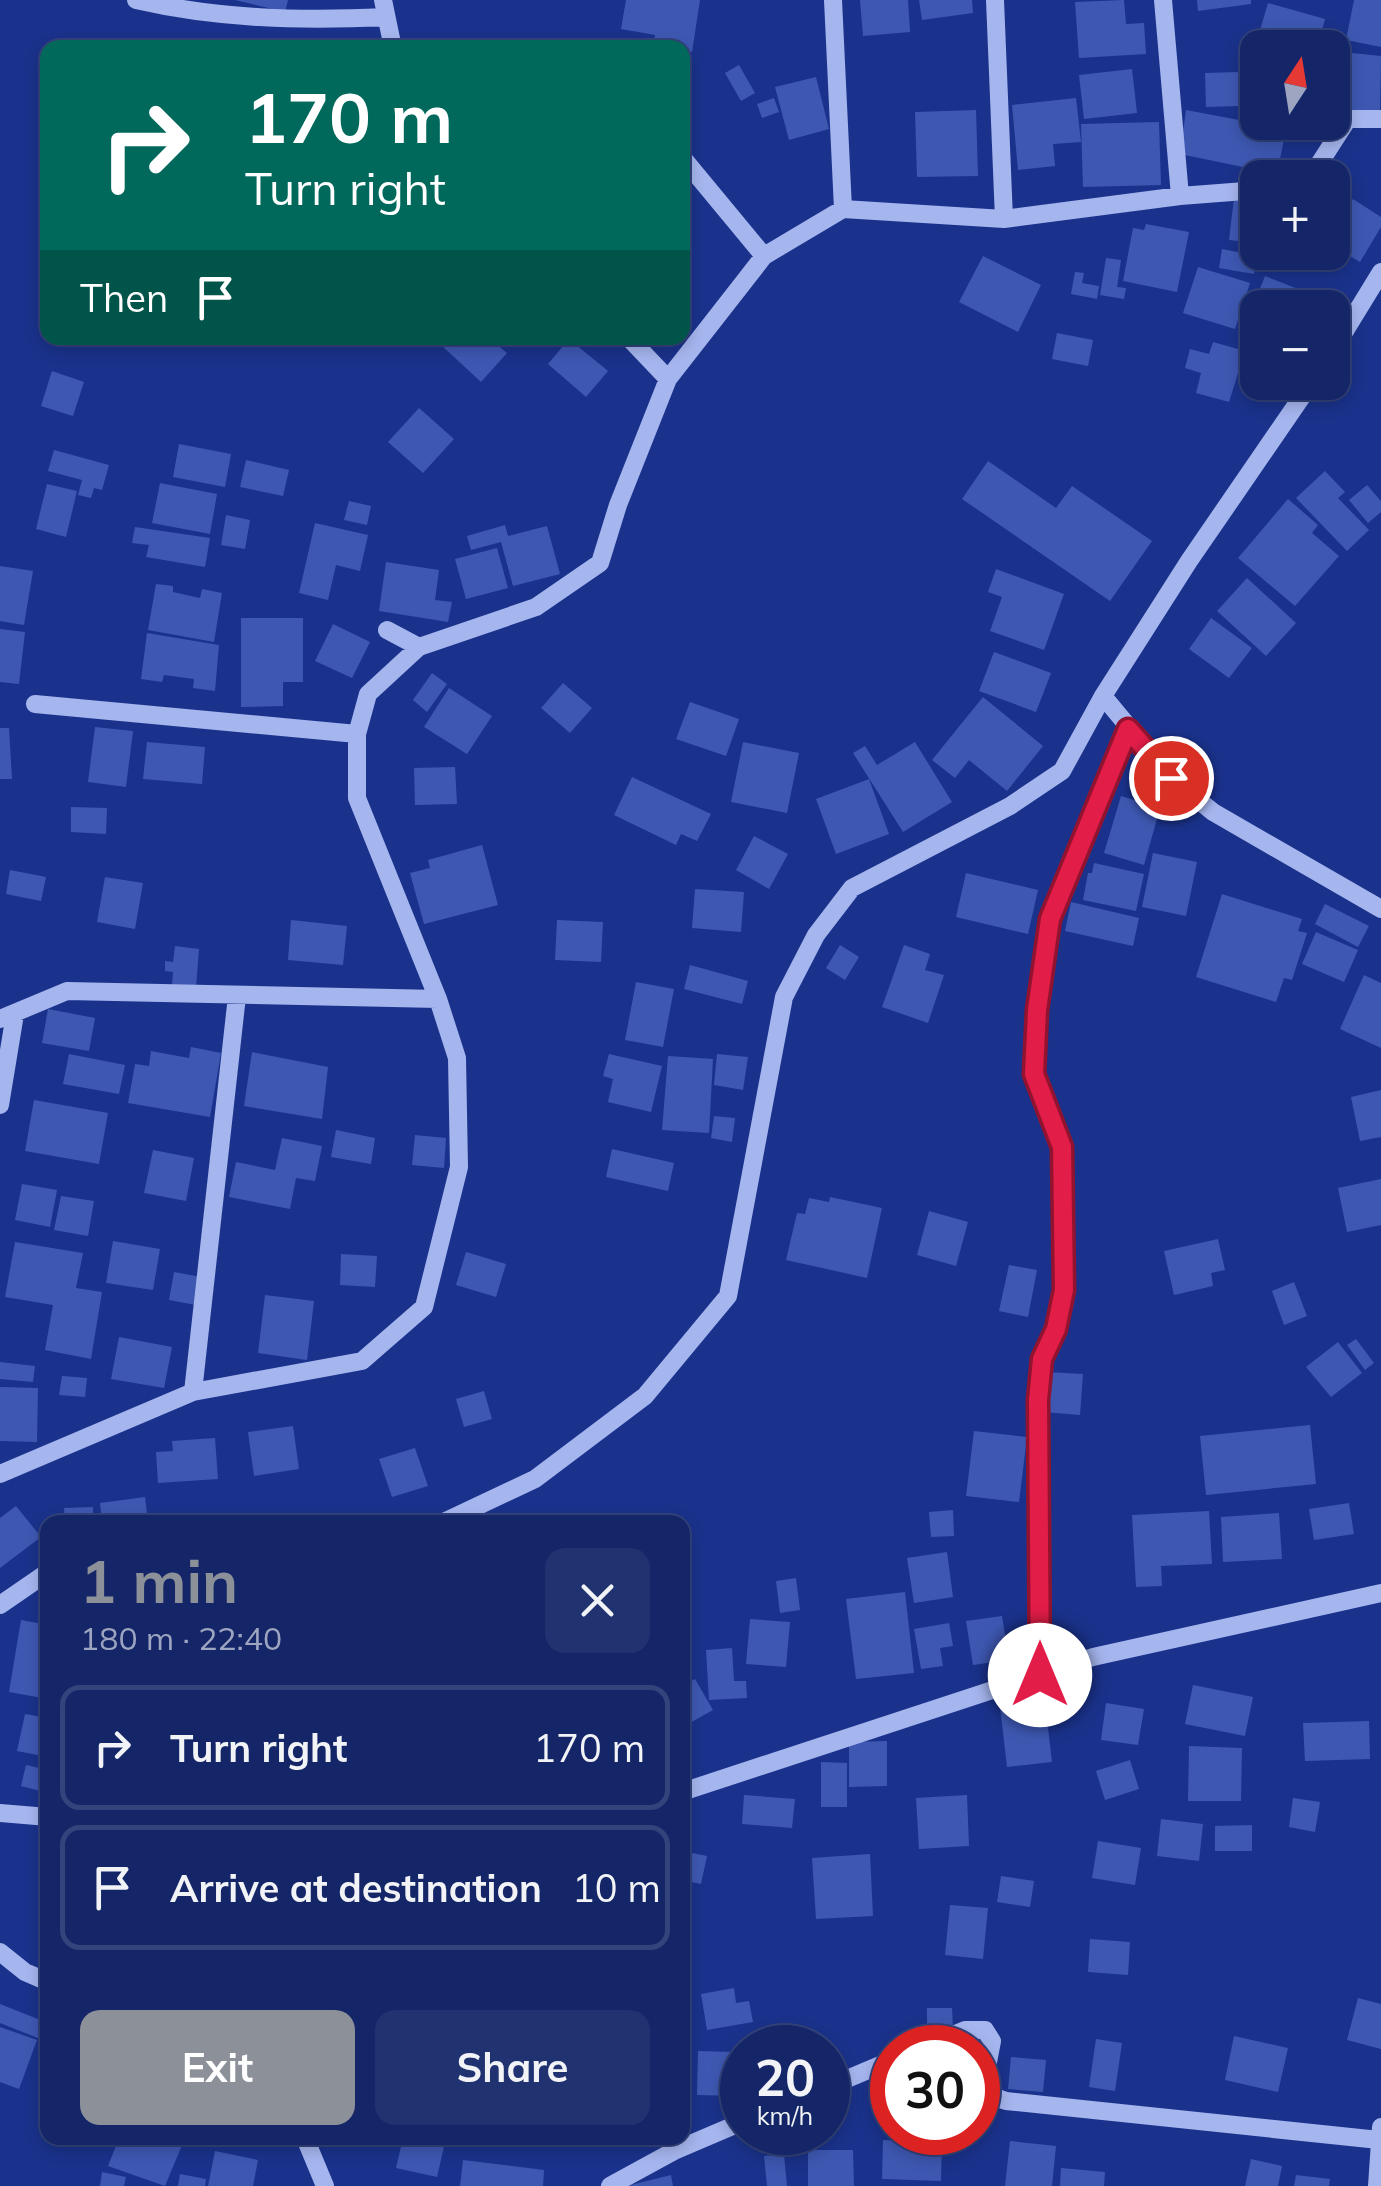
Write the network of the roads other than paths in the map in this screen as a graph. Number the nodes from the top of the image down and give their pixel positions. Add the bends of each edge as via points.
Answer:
1 (136, 0) edge
2 (834, 0) edge
3 (996, 0) edge
4 (1163, 0) edge
5 (384, 8) edge
6 (390, 40) edge
7 (1381, 119) edge
8 (1322, 160) edge
9 (690, 168) edge
10 (1240, 191) edge
11 (1180, 196) junction
12 (842, 209) junction
13 (1004, 219) junction
14 (764, 256) junction
15 (1381, 272) edge
16 (1350, 323) edge
17 (636, 345) edge
18 (668, 379) junction
19 (1300, 400) edge
20 (387, 630) dead end
21 (419, 647) junction
22 (1103, 696) junction
23 (35, 704) dead end
24 (1128, 729) junction
25 (357, 734) junction
26 (1381, 909) edge
27 (237, 996) junction
28 (438, 1000) junction
29 (7, 1016) edge
30 (0, 1104) edge
31 (193, 1392) junction
32 (0, 1474) edge
33 (459, 1515) edge
34 (40, 1578) edge
35 (1381, 1592) edge
36 (0, 1605) edge
37 (1040, 1675) junction
38 (690, 1789) edge
39 (0, 1813) edge
40 (40, 1816) edge
41 (0, 1952) edge
42 (40, 1979) edge
43 (1000, 2099) edge
44 (720, 2131) edge
45 (1380, 2134) edge
46 (690, 2144) edge
47 (308, 2145) edge
48 (688, 2145) edge
49 (325, 2186) edge
50 (610, 2186) edge
51 (1377, 2186) edge

1 - 5 street via 296,21
2 - 12 street
3 - 13 street
4 - 11 street
5 - 6 street
7 - 8 street via 1348,119
9 - 14 street
10 - 11 street
11 - 13 street
12 - 13 street
12 - 14 street
14 - 18 street
15 - 16 street
17 - 18 street
18 - 21 street via 600,563 536,607
19 - 22 street
20 - 21 street
21 - 25 street via 368,694
22 - 24 street
22 - 33 street via 1062,771 1010,806 852,888 816,935 784,997 728,1296 645,1396 535,1479
23 - 25 street
24 - 26 street via 1171,778 1213,812
24 - 37 street via 1050,919 1037,1010 1034,1074 1062,1147 1064,1290 1042,1359 1038,1400
25 - 28 street via 358,798
27 - 28 street
27 - 29 street via 67,991
27 - 31 street
28 - 31 street via 457,1058 460,1168 424,1307 362,1360
29 - 30 street
31 - 32 street
34 - 36 street
35 - 37 street
37 - 38 street
39 - 40 street
41 - 42 street
43 - 45 street
44 - 46 street
45 - 51 street
47 - 49 street
48 - 50 street

